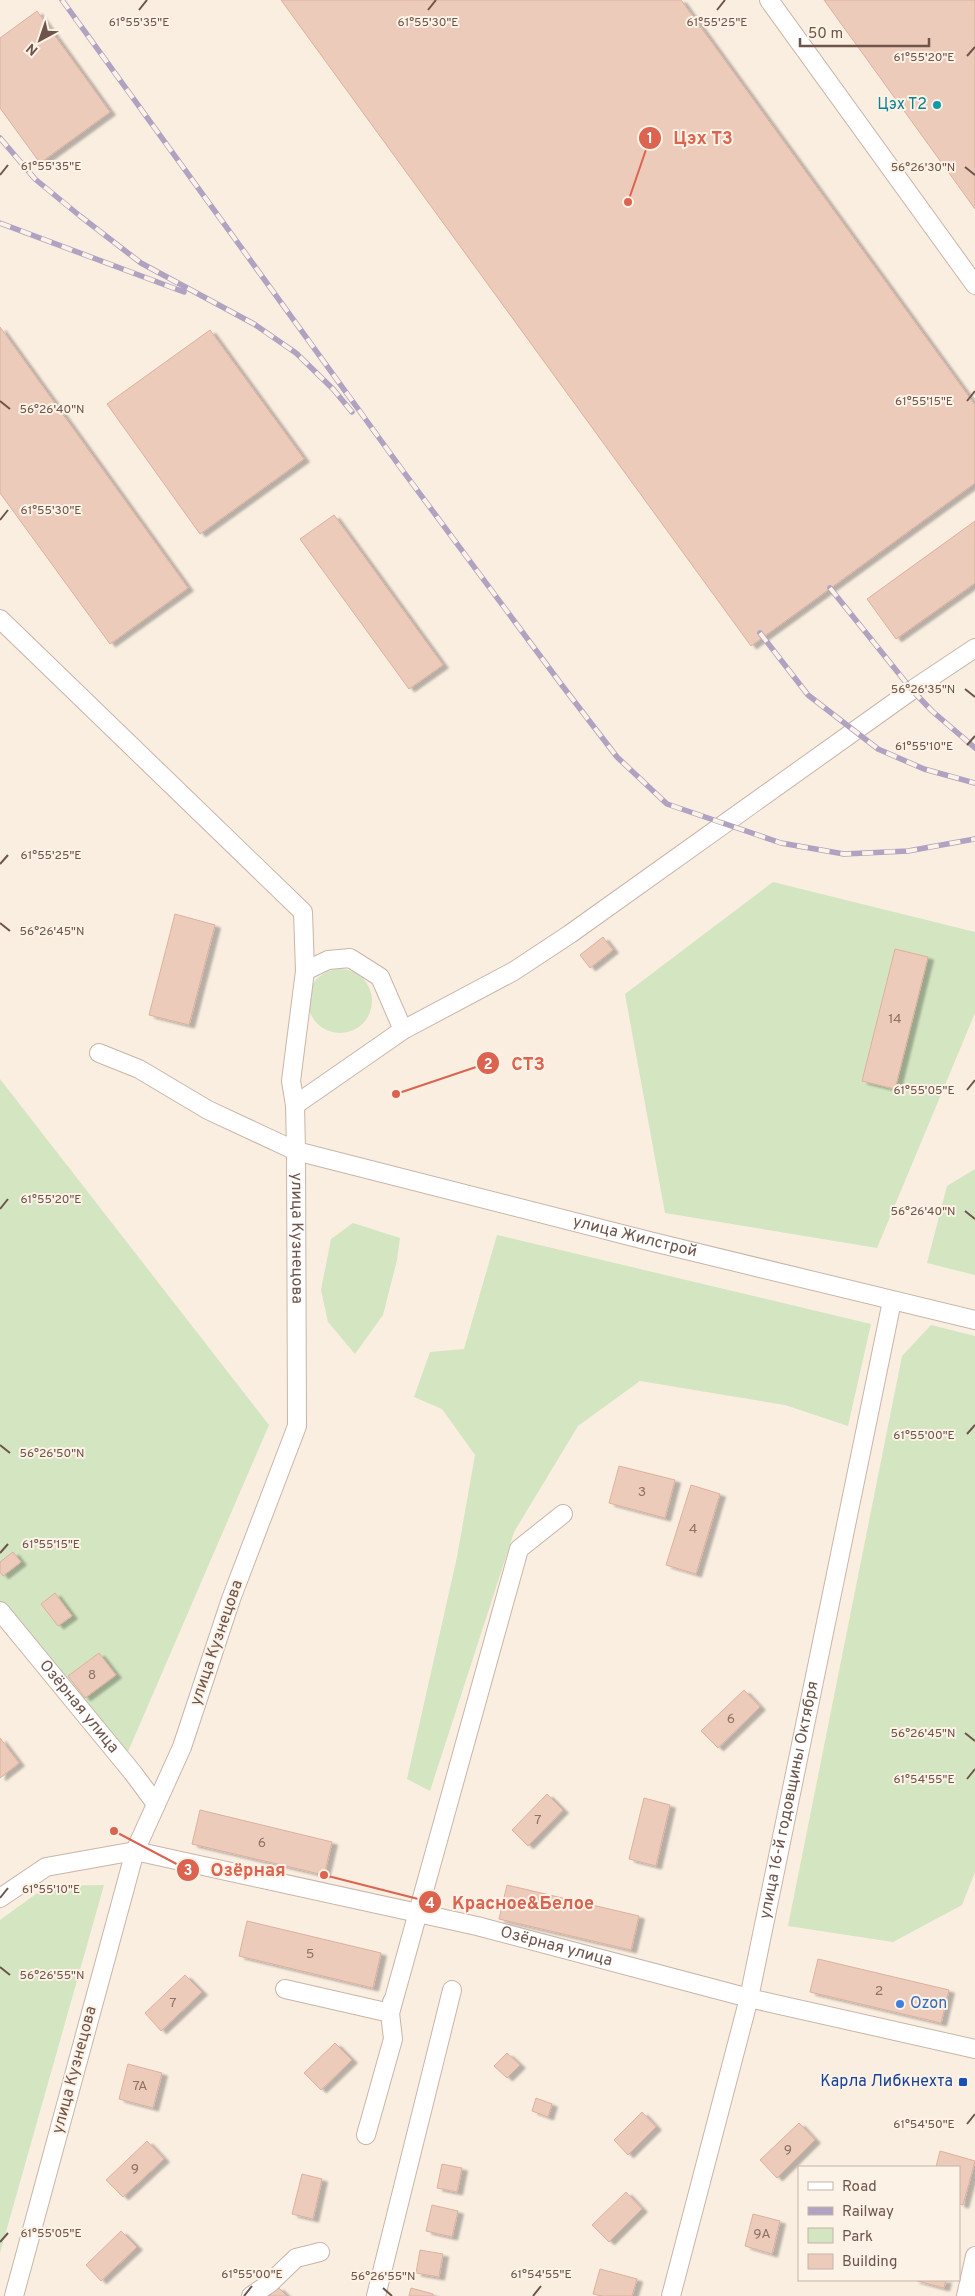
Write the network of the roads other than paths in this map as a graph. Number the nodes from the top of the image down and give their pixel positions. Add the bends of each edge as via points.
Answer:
1 (769, 0) edge
2 (975, 285) edge
3 (0, 619) edge
4 (975, 648) edge
5 (305, 971) junction
6 (403, 1030) junction
7 (100, 1053) dead end
8 (295, 1105) junction
9 (296, 1151) junction
10 (892, 1301) junction
11 (975, 1320) edge
12 (563, 1514) dead end
13 (0, 1611) edge
14 (156, 1804) junction
15 (135, 1851) junction
16 (0, 1898) edge
17 (416, 1912) junction
18 (285, 1989) dead end
19 (452, 1990) dead end
20 (749, 1998) junction
21 (390, 2013) junction
22 (975, 2048) edge
23 (366, 2135) dead end
24 (320, 2252) dead end
25 (975, 2256) edge
26 (14, 2296) edge
27 (252, 2296) edge
28 (376, 2296) edge
29 (671, 2296) edge
30 (966, 2296) edge

1 - 2 street
3 - 5 street, улица Кузнецова via 304,912
4 - 6 street via 570,934 514,971
5 - 6 street via 328,960 350,958 380,977
5 - 8 street, улица Кузнецова via 291,1081
6 - 8 street
7 - 9 street, улица Жилстрой via 139,1070 208,1110
8 - 9 street, улица Кузнецова
9 - 10 street, улица Жилстрой
9 - 14 street, улица Кузнецова via 297,1426 231,1599 182,1748
10 - 11 street, улица Жилстрой
10 - 20 street, улица 16-й годовщины Октября
12 - 17 street via 519,1549
13 - 14 street, Озёрная улица
14 - 15 street, улица Кузнецова
15 - 16 street via 46,1867
15 - 17 street, Озёрная улица
15 - 26 street, улица Кузнецова
17 - 20 street, Озёрная улица
17 - 21 street
18 - 21 street
19 - 28 street
20 - 22 street, Озёрная улица
20 - 29 street, улица 16-й годовщины Октября
21 - 23 street via 393,2039
24 - 27 street via 296,2258
25 - 30 street

